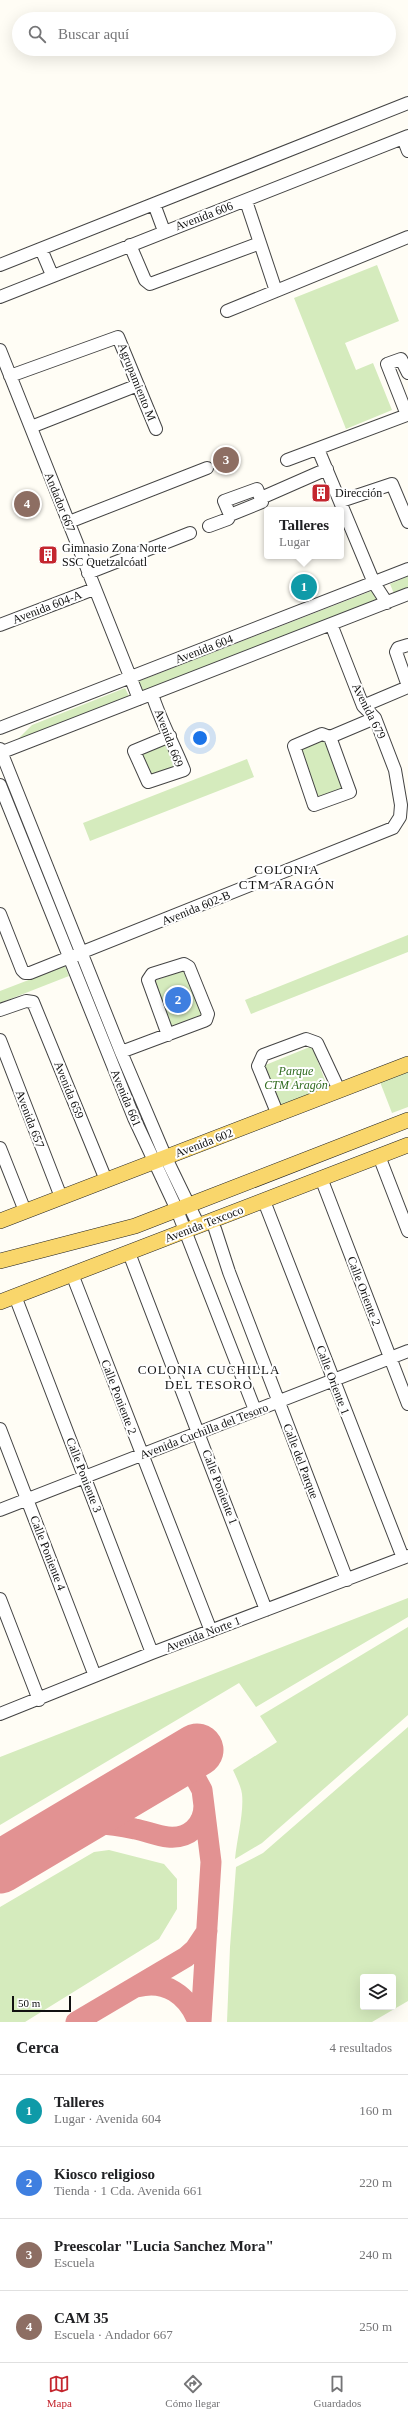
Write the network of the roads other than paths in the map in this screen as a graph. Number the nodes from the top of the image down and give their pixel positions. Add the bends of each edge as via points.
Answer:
1 (408, 103) edge
2 (405, 137) edge
3 (408, 151) edge
4 (246, 201) junction
5 (154, 204) junction
6 (164, 231) junction
7 (408, 237) edge
8 (260, 243) junction
9 (130, 245) junction
10 (41, 249) junction
11 (0, 265) edge
12 (52, 275) junction
13 (276, 291) junction
14 (0, 297) edge
15 (227, 311) dead end
16 (0, 350) edge
17 (408, 374) edge
18 (10, 376) junction
19 (138, 385) junction
20 (31, 427) junction
21 (156, 429) dead end
22 (318, 448) junction
23 (287, 460) dead end
24 (207, 468) dead end
25 (327, 469) junction
26 (341, 501) junction
27 (343, 507) edge
28 (344, 508) edge
29 (69, 522) junction
30 (408, 522) edge
31 (209, 526) dead end
32 (190, 533) dead end
33 (408, 569) edge
34 (88, 573) junction
35 (374, 583) junction
36 (94, 589) junction
37 (408, 594) edge
38 (386, 603) junction
39 (331, 624) junction
40 (0, 625) edge
41 (408, 644) edge
42 (130, 678) junction
43 (408, 687) edge
44 (152, 694) junction
45 (139, 699) junction
46 (363, 706) junction
47 (375, 718) junction
48 (0, 728) edge
49 (170, 736) junction
50 (330, 737) junction
51 (0, 752) edge
52 (0, 785) edge
53 (397, 823) joint
54 (0, 914) edge
55 (82, 952) junction
56 (69, 957) junction
57 (0, 1010) edge
58 (168, 1035) junction
59 (0, 1040) edge
60 (122, 1052) junction
61 (408, 1064) edge
62 (339, 1090) junction
63 (408, 1112) edge
64 (278, 1115) junction
65 (408, 1120) edge
66 (408, 1145) edge
67 (0, 1148) edge
68 (379, 1156) junction
69 (160, 1160) junction
70 (321, 1178) junction
71 (106, 1180) junction
72 (61, 1197) junction
73 (264, 1201) junction
74 (182, 1204) junction
75 (25, 1211) junction
76 (0, 1221) edge
77 (192, 1229) junction
78 (214, 1229) dead end
79 (408, 1231) edge
80 (0, 1252) edge
81 (129, 1253) junction
82 (0, 1261) edge
83 (72, 1274) junction
84 (15, 1296) junction
85 (0, 1302) edge
86 (408, 1351) edge
87 (390, 1358) junction
88 (334, 1381) junction
89 (278, 1402) junction
90 (408, 1404) edge
91 (255, 1410) junction
92 (0, 1429) edge
93 (199, 1433) junction
94 (141, 1455) junction
95 (85, 1476) junction
96 (27, 1499) junction
97 (0, 1510) edge
98 (405, 1557) edge
99 (347, 1580) junction
100 (0, 1599) edge
101 (266, 1610) junction
102 (211, 1630) junction
103 (152, 1653) junction
104 (95, 1676) junction
105 (39, 1700) junction
106 (0, 1714) edge

1 - 5 street
2 - 3 street
2 - 4 street, Avenida 606
4 - 6 street, Avenida 606
4 - 8 street
5 - 6 street
5 - 10 street
6 - 9 street, Avenida 606
7 - 13 street
8 - 9 street via 150,284 145,280
8 - 13 street
9 - 12 street, Avenida 606
10 - 11 street
10 - 12 street
12 - 14 street, Avenida 606
13 - 15 street
16 - 18 street, Andador 667
17 - 22 street via 401,359 387,364 407,415
18 - 19 street, Agrupamiento M via 118,337
18 - 20 street, Andador 667
19 - 20 street
19 - 21 street, Agrupamiento M
20 - 29 street, Andador 667
22 - 23 street
22 - 25 street
24 - 29 street
25 - 26 street
25 - 31 street via 260,498 262,502
26 - 27 street
26 - 30 street via 392,484
28 - 35 street
29 - 34 street, Andador 667
32 - 34 street
33 - 35 street, Avenida 604
34 - 36 street, Andador 667
35 - 38 street
35 - 42 street, Avenida 604
36 - 40 street, Avenida 604-A
36 - 42 street, Andador 667
37 - 38 street, Avenida 604
38 - 39 street, Avenida 604
39 - 44 street, Avenida 604
39 - 46 street, Avenida 679
41 - 43 street via 398,648 396,652
42 - 45 street, Andador 667
42 - 48 street, Avenida 604
43 - 46 street
44 - 45 street, Avenida 604
44 - 49 street, Avenida 669
45 - 51 street, Avenida 604
46 - 47 street, Avenida 679
47 - 50 street
47 - 53 street, Avenida 679 via 398,780 401,805
49 - 49 street, Avenida 669 via 134,751 148,782 184,770
50 - 50 street via 350,792 314,805 294,746 322,734
51 - 55 street, Avenida 661
52 - 56 street, Avenida 661
53 - 55 street, Avenida 602-B via 393,828 365,840
54 - 56 street, Avenida 602-B via 25,973
55 - 56 street, Avenida 602-B
55 - 60 street, Avenida 661
56 - 69 street, Avenida 661
57 - 71 street, Avenida 659 via 31,1001
58 - 58 street via 148,980 152,974 186,964 208,1018
58 - 60 street
59 - 72 street, Avenida 657
60 - 69 street, Avenida 661
61 - 62 main road, Avenida 602
62 - 64 main road, Avenida 602
62 - 64 street via 317,1043 306,1039 262,1055 258,1066
63 - 74 main road
64 - 69 main road, Avenida 602
65 - 74 main road
66 - 68 main road, Avenida Texcoco
67 - 75 street
68 - 70 main road, Avenida Texcoco
68 - 79 street
69 - 71 main road, Avenida 602
69 - 74 street, Avenida 661
70 - 73 main road, Avenida Texcoco
70 - 87 street, Calle Oriente 2
71 - 72 main road, Avenida 602
72 - 75 main road, Avenida 602
73 - 77 main road, Avenida Texcoco
73 - 88 street, Calle Oriente 1
74 - 77 street, Avenida 661
74 - 80 main road
74 - 82 main road via 136,1226
75 - 76 main road, Avenida 602
77 - 81 main road, Avenida Texcoco
77 - 91 street, Avenida 661
78 - 89 street, Calle del Parque
81 - 83 main road, Avenida Texcoco
81 - 93 street, Calle Poniente 1
83 - 84 main road, Avenida Texcoco
83 - 94 street, Calle Poniente 2
84 - 85 main road, Avenida Texcoco
84 - 95 street, Calle Poniente 3
86 - 87 street, Avenida Cuchilla del Tesoro
87 - 88 street, Avenida Cuchilla del Tesoro
87 - 90 street, Calle Oriente 2
88 - 89 street, Avenida Cuchilla del Tesoro
88 - 98 street, Calle Oriente 1
89 - 91 street, Avenida Cuchilla del Tesoro
89 - 99 street, Calle del Parque
91 - 93 street, Avenida Cuchilla del Tesoro
92 - 96 street, Calle Poniente 4
93 - 94 street, Avenida Cuchilla del Tesoro
93 - 101 street, Calle Poniente 1
94 - 95 street, Avenida Cuchilla del Tesoro
94 - 102 street, Calle Poniente 2
95 - 96 street, Avenida Cuchilla del Tesoro
95 - 103 street, Calle Poniente 3
96 - 97 street, Avenida Cuchilla del Tesoro
96 - 104 street, Calle Poniente 4
98 - 99 street, Avenida Norte 1
99 - 101 street, Avenida Norte 1
100 - 105 street
101 - 102 street, Avenida Norte 1
102 - 103 street, Avenida Norte 1
103 - 104 street, Avenida Norte 1
104 - 105 street, Avenida Norte 1
105 - 106 street, Avenida Norte 1

